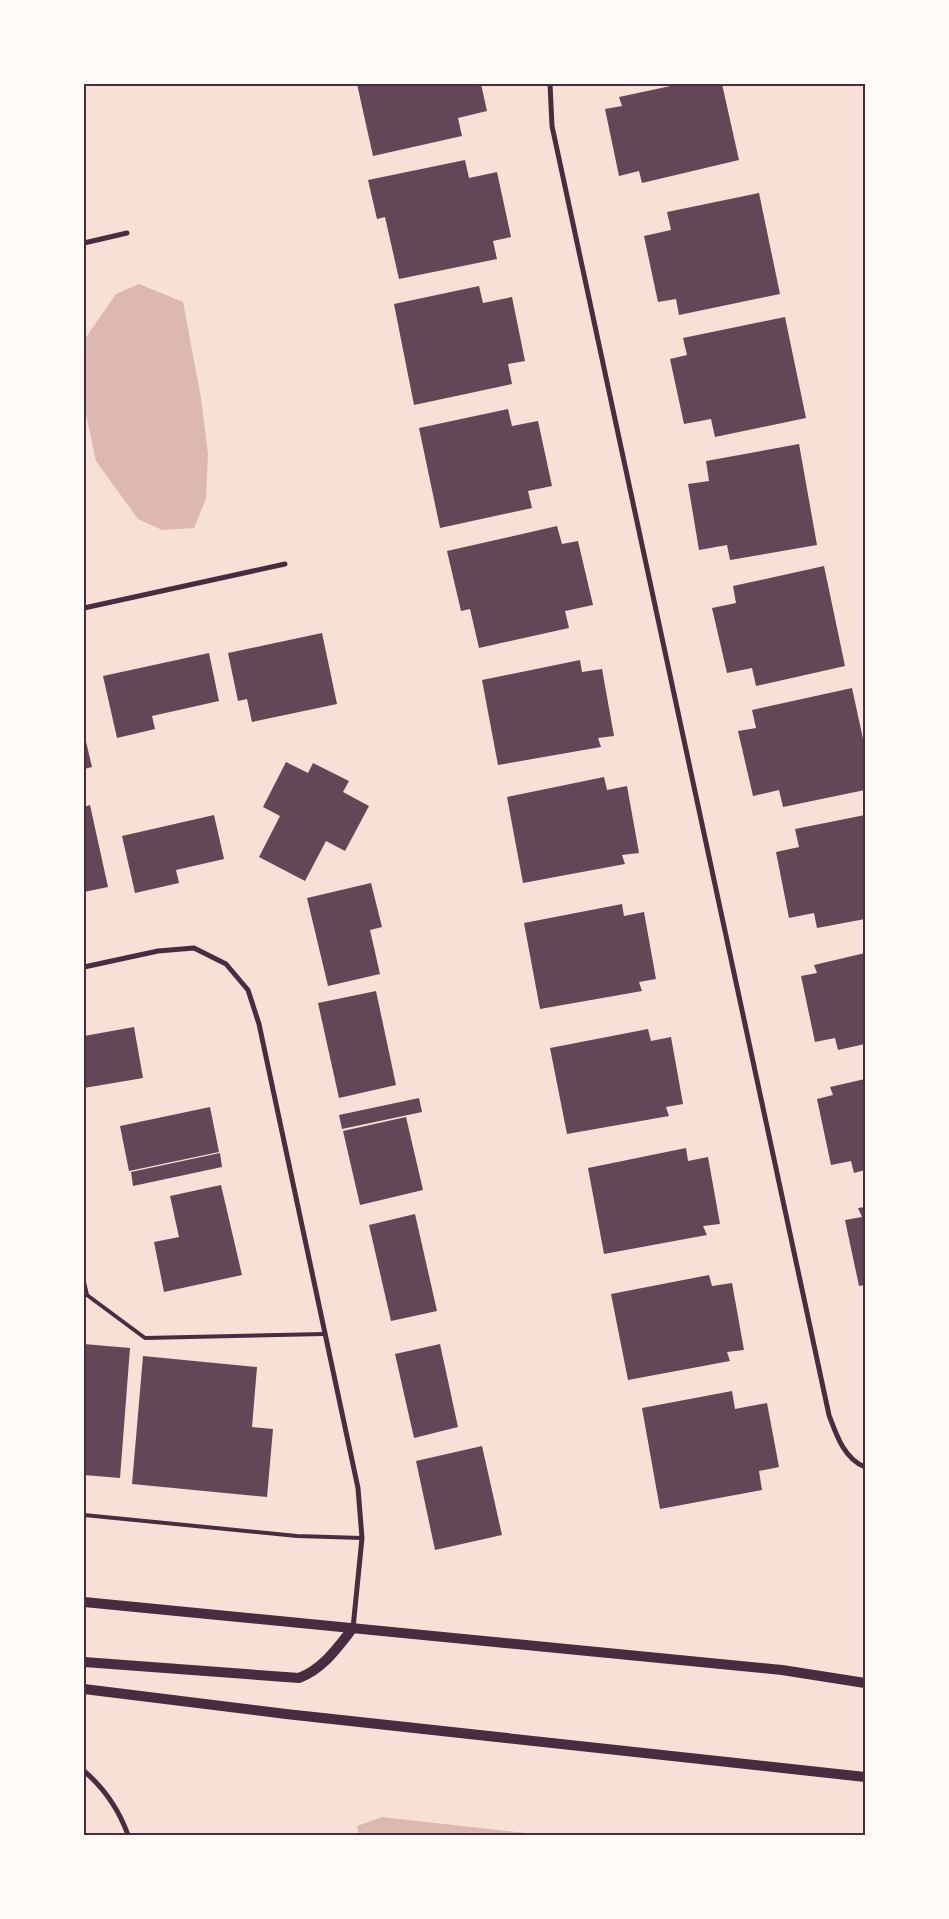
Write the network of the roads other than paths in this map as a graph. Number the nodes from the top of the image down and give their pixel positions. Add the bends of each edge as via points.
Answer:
1 (550, 84) edge
2 (127, 233) dead end
3 (84, 243) edge
4 (285, 564) dead end
5 (84, 608) edge
6 (84, 967) edge
7 (84, 1282) edge
8 (85, 1295) edge
9 (325, 1334) junction
10 (865, 1467) edge
11 (84, 1515) edge
12 (362, 1538) junction
13 (84, 1602) edge
14 (353, 1628) junction
15 (84, 1662) edge
16 (865, 1683) edge
17 (84, 1689) edge
18 (84, 1771) edge
19 (865, 1777) edge
20 (128, 1835) edge

1 - 10 street via 554,136 829,1414 850,1458
2 - 3 street
4 - 5 street
6 - 9 street via 158,951 194,948 226,964 248,990 259,1024
7 - 8 lane
8 - 9 lane via 145,1338
9 - 12 street via 358,1488
11 - 12 lane via 297,1536
12 - 14 street
13 - 14 main road
14 - 15 main road via 325,1662 313,1673 299,1678
14 - 16 main road via 782,1670
17 - 19 main road
18 - 20 street via 99,1784

